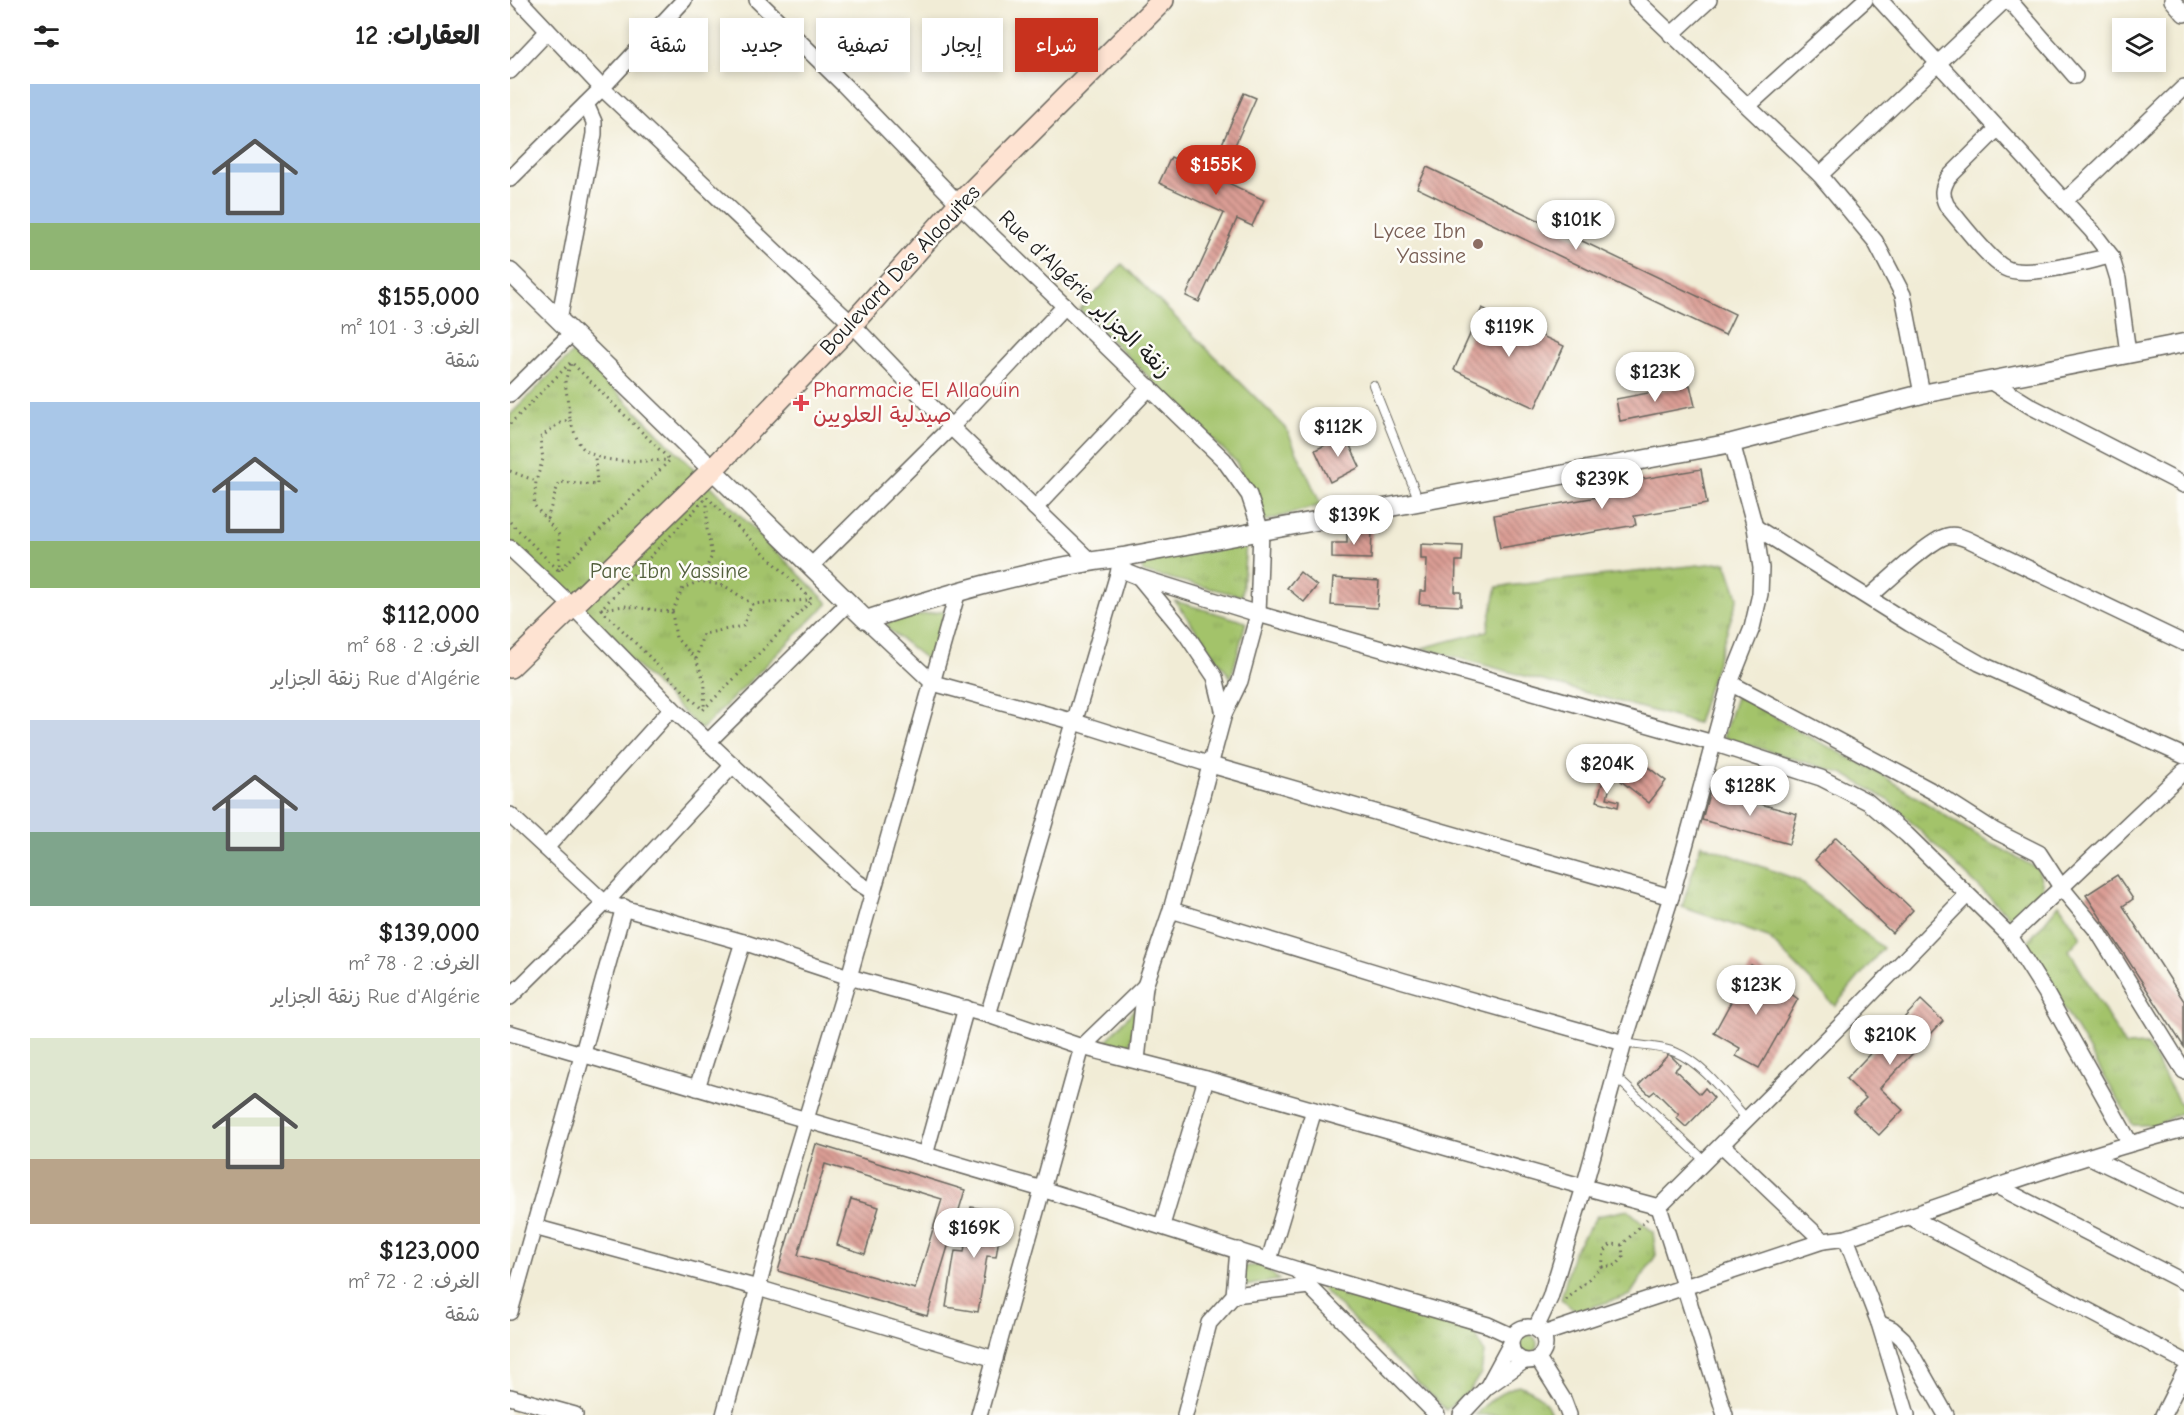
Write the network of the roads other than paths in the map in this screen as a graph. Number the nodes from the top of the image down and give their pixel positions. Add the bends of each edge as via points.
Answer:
1 (519, 0) edge
2 (684, 0) edge
3 (757, 0) edge
4 (1163, 0) edge
5 (1636, 0) edge
6 (1709, 0) edge
7 (1865, 0) edge
8 (1880, 0) edge
9 (2007, 0) edge
10 (2172, 0) edge
11 (2184, 14) edge
12 (548, 31) junction
13 (1671, 35) junction
14 (1937, 63) junction
15 (510, 71) edge
16 (2075, 76) dead end
17 (2184, 87) edge
18 (602, 88) junction
19 (586, 104) junction
20 (1748, 106) junction
21 (1997, 129) junction
22 (1820, 175) junction
23 (510, 180) edge
24 (2065, 201) junction
25 (959, 204) junction
26 (2111, 256) junction
27 (511, 276) edge
28 (1065, 306) junction
29 (852, 324) junction
30 (565, 326) junction
31 (2184, 343) edge
32 (2128, 353) junction
33 (1990, 381) junction
34 (1373, 385) dead end
35 (1150, 387) junction
36 (510, 394) edge
37 (1922, 394) junction
38 (951, 427) junction
39 (1732, 443) junction
40 (712, 470) junction
41 (2184, 485) edge
42 (1419, 502) junction
43 (1035, 508) junction
44 (1755, 527) junction
45 (1261, 531) junction
46 (510, 548) edge
47 (1090, 561) junction
48 (1121, 563) junction
49 (811, 566) junction
50 (1138, 577) junction
51 (958, 591) junction
52 (1869, 597) junction
53 (848, 603) junction
54 (573, 607) junction
55 (1258, 614) junction
56 (866, 620) junction
57 (2184, 643) edge
58 (510, 667) edge
59 (933, 683) junction
60 (1730, 683) junction
61 (672, 708) junction
62 (1224, 714) junction
63 (1075, 722) junction
64 (709, 741) junction
65 (1713, 743) junction
66 (2184, 756) edge
67 (733, 765) junction
68 (1211, 765) junction
69 (2184, 771) edge
70 (511, 817) edge
71 (546, 848) junction
72 (2061, 886) junction
73 (873, 892) junction
74 (1967, 895) junction
75 (1671, 897) junction
76 (604, 903) junction
77 (624, 908) junction
78 (1171, 910) junction
79 (2010, 936) junction
80 (743, 942) junction
81 (849, 977) junction
82 (1145, 986) junction
83 (510, 997) edge
84 (966, 1008) junction
85 (988, 1015) junction
86 (510, 1033) edge
87 (1624, 1043) junction
88 (1082, 1047) junction
89 (583, 1055) junction
90 (1137, 1060) junction
91 (2184, 1071) edge
92 (1615, 1076) junction
93 (1206, 1079) junction
94 (697, 1088) junction
95 (1314, 1110) junction
96 (1747, 1119) junction
97 (804, 1120) junction
98 (2184, 1129) edge
99 (2130, 1143) junction
100 (1722, 1145) junction
101 (925, 1155) junction
102 (2090, 1157) junction
103 (1705, 1161) junction
104 (1997, 1186) junction
105 (1584, 1187) junction
106 (1042, 1189) junction
107 (2184, 1202) edge
108 (1659, 1207) junction
109 (1910, 1217) junction
110 (1162, 1225) junction
111 (534, 1227) junction
112 (1846, 1238) junction
113 (1822, 1241) junction
114 (1238, 1250) junction
115 (1269, 1260) junction
116 (1298, 1270) junction
117 (2184, 1282) edge
118 (1310, 1286) junction
119 (758, 1288) junction
120 (1684, 1288) junction
121 (1234, 1295) junction
122 (510, 1312) edge
123 (1879, 1323) junction
124 (1539, 1331) junction
125 (1511, 1341) junction
126 (995, 1359) junction
127 (1531, 1360) junction
128 (2184, 1361) edge
129 (2184, 1373) edge
130 (1487, 1387) junction
131 (510, 1397) edge
132 (575, 1415) edge
133 (724, 1415) edge
134 (979, 1415) edge
135 (1185, 1415) edge
136 (1437, 1415) edge
137 (1461, 1415) edge
138 (1569, 1415) edge
139 (1725, 1415) edge
140 (1907, 1415) edge
141 (1946, 1415) edge
142 (2163, 1415) edge

1 - 12 street
2 - 18 street
3 - 25 street, Rue d'Algérie زنقة الجزاير
4 - 25 main road, Boulevard Des Alaouites
5 - 13 street
6 - 13 street
7 - 20 street
8 - 14 street
9 - 14 street
9 - 16 street
10 - 11 street
12 - 15 street
12 - 18 street
13 - 20 street
14 - 21 street
14 - 22 street
17 - 24 street
18 - 19 street
18 - 29 street
19 - 23 street
19 - 30 street via 594,122 594,134
20 - 22 street
21 - 24 street
21 - 26 street via 1942,188 1947,206 1995,261 2011,271 2029,272
22 - 37 street via 1875,241 1903,295
24 - 26 street
25 - 28 street, Rue d'Algérie زنقة الجزاير
25 - 29 main road, Boulevard Des Alaouites
26 - 32 street
27 - 30 street
28 - 35 street, Rue d'Algérie زنقة الجزاير
28 - 38 street
29 - 38 street
29 - 40 main road, Boulevard Des Alaouites
30 - 36 street
30 - 40 street
31 - 32 street
32 - 33 street
33 - 37 street
33 - 41 street via 2032,407
34 - 42 lane
35 - 43 street
35 - 45 street, Rue d'Algérie زنقة الجزاير via 1224,460 1249,495
37 - 39 street
38 - 43 street
38 - 49 street
39 - 42 street
39 - 44 street
40 - 49 street
40 - 54 main road, Boulevard Des Alaouites
42 - 45 street
43 - 47 street
44 - 52 street
44 - 60 street via 1760,594 1752,628
45 - 48 street
45 - 55 street
46 - 54 street
47 - 48 street
47 - 51 street
48 - 50 street
48 - 63 street
49 - 53 street
50 - 55 street
50 - 62 street via 1180,626 1215,677
51 - 56 street
51 - 59 street
52 - 57 street via 1919,554 1945,536 1955,535
52 - 66 street via 1979,663
53 - 56 street
53 - 64 street
54 - 58 main road, Boulevard Des Alaouites
54 - 61 street
55 - 62 street via 1240,681
55 - 65 street
56 - 59 street
59 - 63 street
59 - 73 street
60 - 65 street
60 - 72 street via 2039,852
61 - 64 street
61 - 71 street
62 - 68 street
63 - 68 street
63 - 85 street
64 - 67 street
65 - 74 street via 1821,778 1868,802 1908,835
65 - 75 street
67 - 73 street via 857,882
67 - 76 street
68 - 75 street
68 - 78 street
69 - 72 street
70 - 71 street
71 - 76 street
72 - 79 street
72 - 91 street via 2098,932
73 - 81 street
74 - 79 street
74 - 96 street
75 - 87 street
76 - 77 street
76 - 83 street
77 - 80 street
77 - 89 street
78 - 82 street
78 - 87 street
79 - 99 street
80 - 81 street
80 - 94 street
81 - 84 street
81 - 97 street
82 - 88 street
82 - 90 street
84 - 85 street
84 - 101 street
85 - 88 street
86 - 89 street
87 - 92 street
87 - 96 lane via 1674,1052 1690,1061
88 - 90 street
88 - 106 street
89 - 94 street
89 - 111 street
90 - 93 street
92 - 103 lane
92 - 105 street
93 - 95 street
93 - 110 street
94 - 97 street
95 - 105 street
95 - 115 street
96 - 100 street
97 - 101 street
97 - 119 street
98 - 99 street
99 - 102 street
100 - 103 street
100 - 113 street
101 - 106 street
102 - 104 street
102 - 107 street
103 - 108 street
104 - 109 street
104 - 117 street
105 - 108 street
105 - 124 street
106 - 110 street
106 - 126 street
108 - 120 street
109 - 112 street
109 - 128 street
110 - 114 street
111 - 119 street
111 - 122 street
112 - 113 street
112 - 123 street
113 - 120 street
114 - 115 street
114 - 121 street
115 - 116 street
116 - 118 street
116 - 125 street via 1488,1325
118 - 121 street
118 - 136 street
119 - 126 street
119 - 133 street
120 - 124 street
120 - 139 street
121 - 135 street via 1209,1323
123 - 140 street
123 - 141 street via 1903,1340
124 - 125 street via 1522,1327
124 - 127 street via 1545,1348
125 - 127 street via 1517,1358
125 - 130 street
126 - 134 street
127 - 130 street
127 - 138 street via 1563,1399
129 - 142 street
130 - 137 street
131 - 132 street

